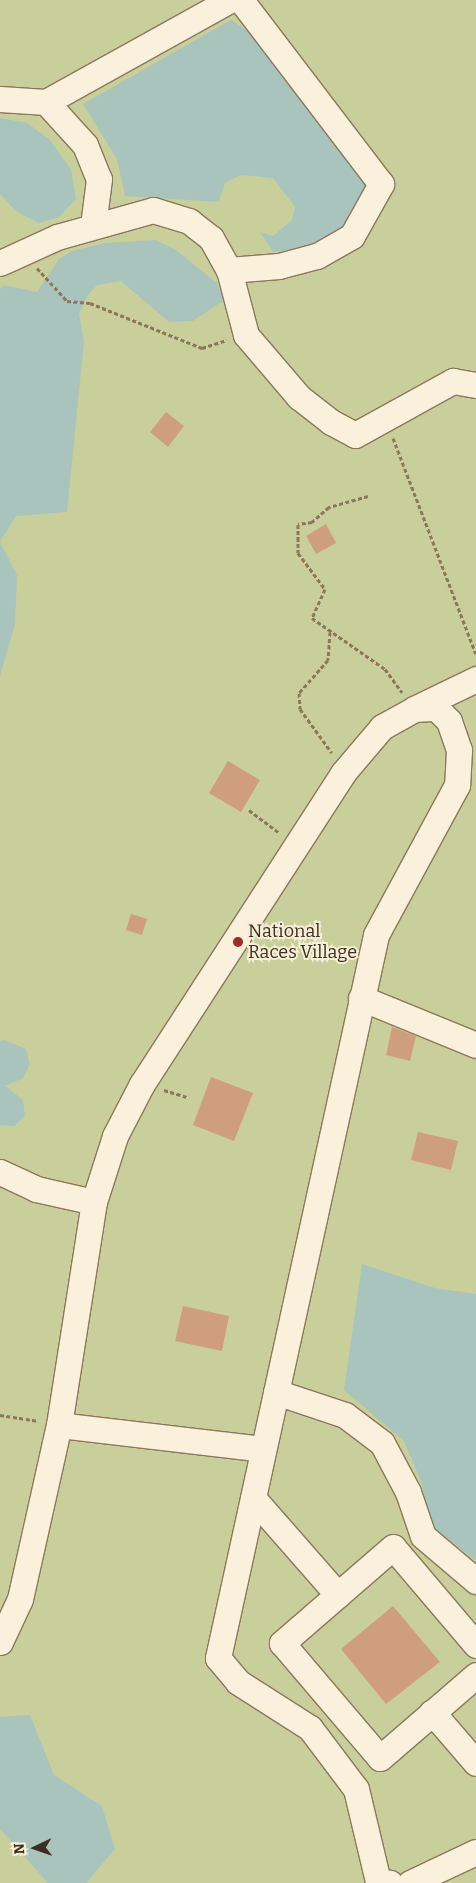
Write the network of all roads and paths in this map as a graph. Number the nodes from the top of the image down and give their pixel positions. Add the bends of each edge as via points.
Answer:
1 (230, 0) edge
2 (241, 0) edge
3 (0, 99) edge
4 (46, 102) junction
5 (92, 226) junction
6 (0, 263) edge
7 (229, 270) junction
8 (42, 275) dead end
9 (246, 335) junction
10 (476, 385) edge
11 (384, 415) junction
12 (368, 496) dead end
13 (330, 632) junction
14 (476, 654) edge
15 (476, 679) edge
16 (414, 709) junction
17 (343, 773) junction
18 (249, 810) dead end
19 (295, 850) junction
20 (361, 998) junction
21 (476, 1045) edge
22 (0, 1172) edge
23 (94, 1202) junction
24 (276, 1392) junction
25 (0, 1415) edge
26 (59, 1425) junction
27 (263, 1449) junction
28 (253, 1498) junction
29 (476, 1581) edge
30 (338, 1595) junction
31 (0, 1642) edge
32 (476, 1645) edge
33 (476, 1675) edge
34 (432, 1712) junction
35 (476, 1763) edge
36 (476, 1852) edge
37 (390, 1883) edge
38 (410, 1883) edge

1 - 4 lane
2 - 7 lane via 382,184 352,236 317,256 279,266
3 - 4 lane
4 - 5 lane via 86,145 99,178
5 - 6 lane
5 - 7 lane via 153,210 189,221 211,238
7 - 9 lane
8 - 9 path via 67,301 90,303 202,348
9 - 11 lane via 299,398 331,422 355,435
10 - 11 lane via 453,381
11 - 14 path
12 - 13 path via 329,507 312,522 298,524 298,552 326,589 312,618
13 - 16 path via 386,669
13 - 17 path via 328,660 299,693 300,709 324,738
15 - 16 lane
16 - 17 lane via 382,727
16 - 20 lane via 436,708 449,720 459,750 457,785 376,935
17 - 19 lane
18 - 19 path
19 - 23 lane via 142,1084 115,1136
20 - 21 lane
20 - 24 lane
22 - 23 lane via 36,1189
23 - 26 lane
24 - 27 lane
24 - 29 lane via 345,1415 382,1443 408,1492 423,1536
25 - 26 path
26 - 27 lane
26 - 31 lane via 20,1599
27 - 28 lane
28 - 30 lane
28 - 37 lane via 218,1658 238,1682 310,1728 356,1789 378,1881
30 - 32 lane via 393,1548
30 - 34 lane via 282,1643 380,1758
33 - 34 lane
34 - 35 lane
36 - 38 lane

